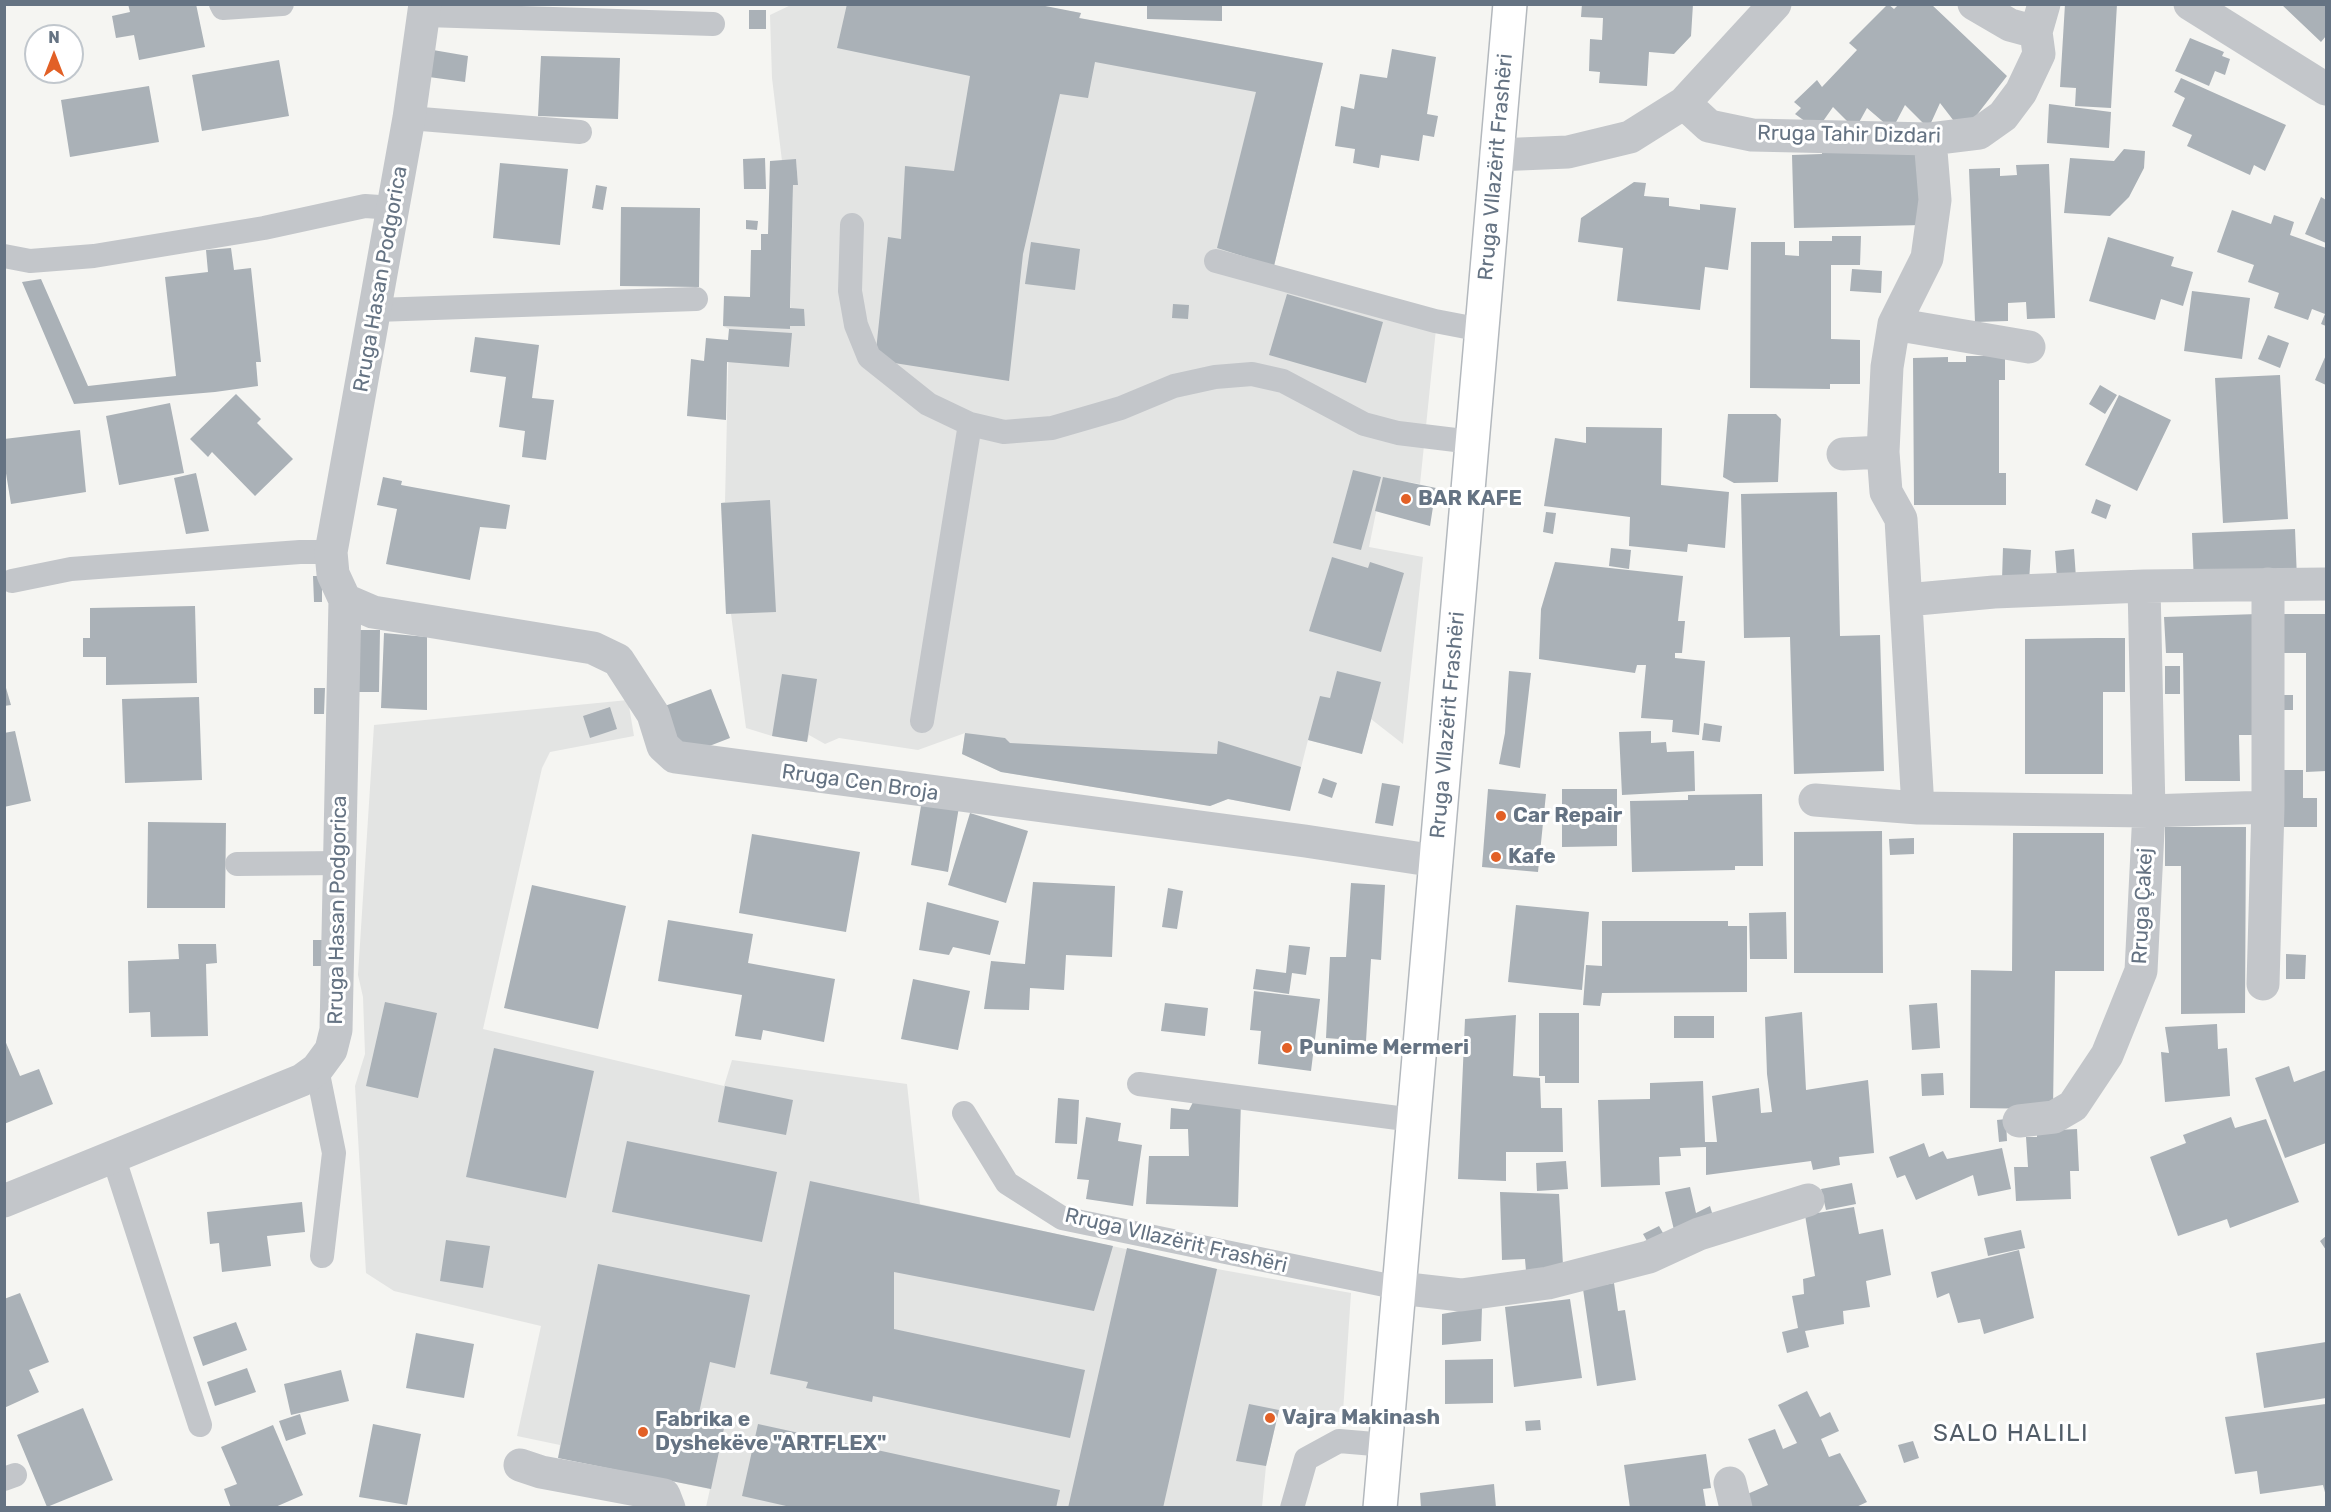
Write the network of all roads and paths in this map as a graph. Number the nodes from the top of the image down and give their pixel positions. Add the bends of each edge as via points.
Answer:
1 (221, 4) edge
2 (282, 4) edge
3 (1510, 4) edge
4 (1775, 4) edge
5 (1974, 4) edge
6 (2190, 4) edge
7 (425, 10) edge
8 (2040, 18) edge
9 (713, 24) dead end
10 (2326, 89) edge
11 (1684, 103) junction
12 (409, 118) junction
13 (580, 132) dead end
14 (1930, 139) junction
15 (1496, 155) junction
16 (394, 208) junction
17 (852, 225) dead end
18 (4, 256) edge
19 (1216, 261) dead end
20 (696, 299) dead end
21 (376, 310) junction
22 (1894, 324) junction
23 (1482, 330) junction
24 (2029, 347) dead end
25 (970, 424) junction
26 (1472, 442) junction
27 (1883, 452) junction
28 (1843, 454) dead end
29 (331, 552) junction
30 (12, 581) dead end
31 (2268, 584) junction
32 (2326, 584) edge
33 (2144, 586) junction
34 (345, 600) junction
35 (1906, 600) junction
36 (922, 721) dead end
37 (1815, 800) dead end
38 (2268, 807) junction
39 (1918, 808) junction
40 (2149, 811) junction
41 (1436, 861) junction
42 (340, 863) junction
43 (237, 864) dead end
44 (2263, 984) dead end
45 (317, 1069) junction
46 (1139, 1084) dead end
47 (964, 1113) dead end
48 (1413, 1120) junction
49 (2019, 1121) dead end
50 (114, 1159) junction
51 (1808, 1200) dead end
52 (4, 1201) edge
53 (322, 1256) dead end
54 (1399, 1288) junction
55 (200, 1425) dead end
56 (1386, 1446) junction
57 (520, 1465) dead end
58 (669, 1508) edge
59 (1292, 1508) edge
60 (1380, 1508) edge

1 - 2 lane via 223,8
3 - 15 main road, Rruga Vllazërit Frashëri
4 - 11 street
5 - 8 street via 2010,25
6 - 10 street
7 - 9 lane
7 - 12 street, Rruga Hasan Podgorica
8 - 14 street, Rruga Tahir Dizdari via 2039,54 2021,92 2003,116 1979,133
11 - 14 street, Rruga Tahir Dizdari via 1709,126 1752,135
11 - 15 street via 1629,137 1548,155
12 - 13 lane
12 - 16 street, Rruga Hasan Podgorica
14 - 22 street via 1935,200 1927,258
15 - 23 main road, Rruga Vllazërit Frashëri
16 - 18 lane via 365,206 264,228 94,256 30,261
16 - 21 street, Rruga Hasan Podgorica
17 - 25 lane via 850,291 856,325 868,357 928,404
19 - 23 lane via 1435,321
20 - 21 lane
21 - 29 street, Rruga Hasan Podgorica
22 - 24 street
22 - 27 street via 1887,366
23 - 26 main road, Rruga Vllazërit Frashëri
25 - 26 lane via 1004,432 1052,428 1121,408 1174,386 1252,374 1283,381 1364,424 1398,433
25 - 36 lane
26 - 41 main road, Rruga Vllazërit Frashëri
27 - 28 street
27 - 35 street via 1886,492 1901,519
29 - 30 lane via 71,569
29 - 34 street, Rruga Hasan Podgorica via 333,574
31 - 32 street
31 - 33 street
31 - 38 street
33 - 35 street
33 - 40 street, Rruga Çakej
34 - 41 street, Rruga Cen Broja via 373,612 593,648 618,660 653,714 663,746 675,757
34 - 42 street, Rruga Hasan Podgorica
35 - 39 street
37 - 39 street
38 - 40 street
38 - 44 street
39 - 40 street
40 - 49 street, Rruga Çakej via 2141,971 2107,1055 2073,1106 2054,1118
41 - 48 main road, Rruga Vllazërit Frashëri
42 - 43 lane
42 - 45 street, Rruga Hasan Podgorica via 336,1030 331,1050
45 - 50 street, Rruga Hasan Podgorica via 302,1080
45 - 53 lane via 334,1153
46 - 48 lane
47 - 54 lane, Rruga Vllazërit Frashëri via 1007,1183 1062,1218
48 - 54 main road, Rruga Vllazërit Frashëri
50 - 52 street, Rruga Hasan Podgorica
50 - 55 lane
51 - 54 street, Rruga Vllazërit Frashëri via 1699,1234 1649,1257 1548,1283 1461,1295
54 - 56 main road, Rruga Vllazërit Frashëri
56 - 59 lane via 1339,1442 1306,1459
56 - 60 main road, Rruga Vllazërit Frashëri
57 - 58 street via 664,1495

